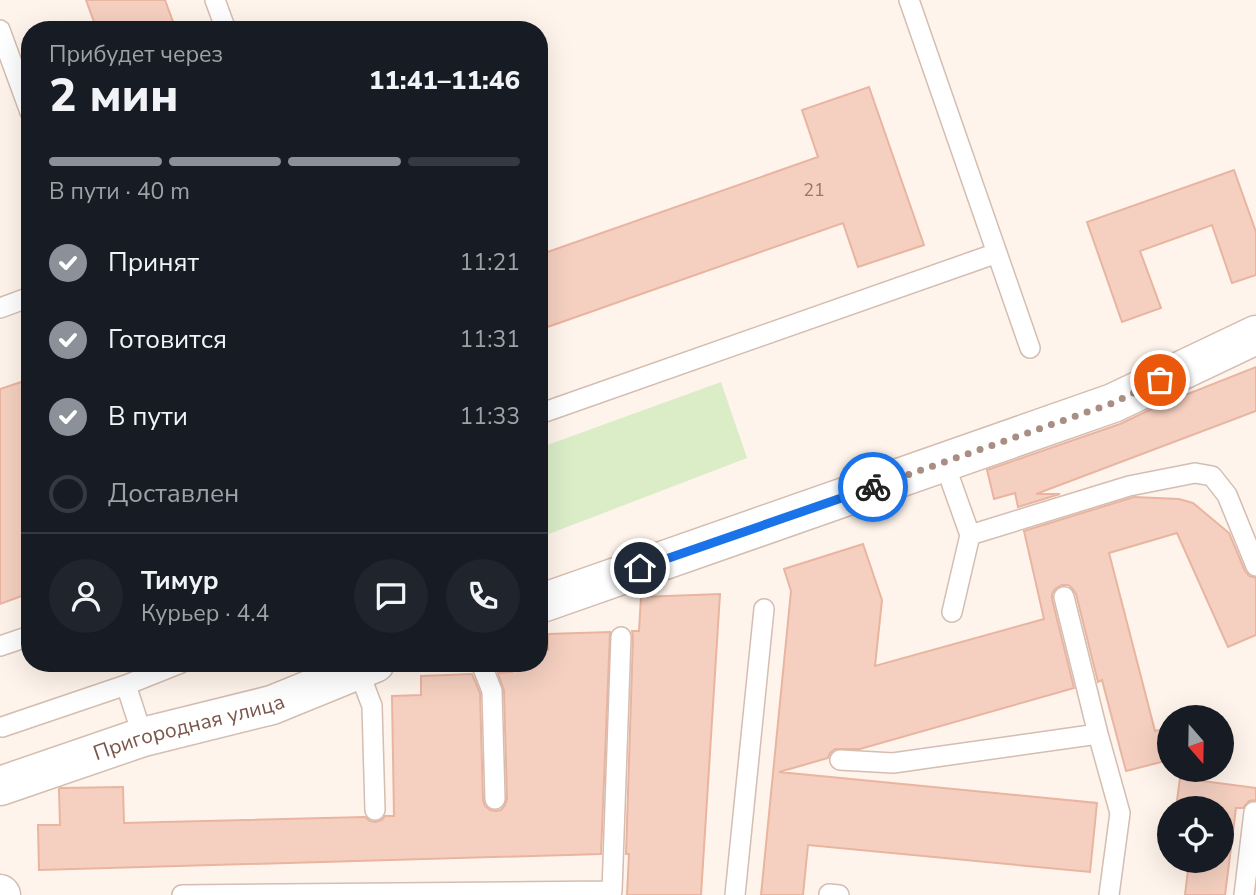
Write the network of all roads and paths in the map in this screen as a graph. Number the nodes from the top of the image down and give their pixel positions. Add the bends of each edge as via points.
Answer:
1 (215, 0) edge
2 (909, 0) edge
3 (223, 21) edge
4 (0, 30) edge
5 (21, 87) edge
6 (997, 253) junction
7 (21, 300) edge
8 (0, 308) edge
9 (1256, 335) edge
10 (1030, 348) dead end
11 (548, 411) edge
12 (944, 462) junction
13 (970, 535) junction
14 (1256, 566) edge
15 (1064, 597) dead end
16 (548, 601) edge
17 (764, 609) dead end
18 (952, 612) dead end
19 (621, 637) dead end
20 (21, 639) edge
21 (0, 646) edge
22 (158, 672) edge
23 (347, 672) edge
24 (365, 672) edge
25 (485, 672) edge
26 (126, 685) junction
27 (2, 727) dead end
28 (1098, 734) junction
29 (143, 737) junction
30 (840, 760) dead end
31 (0, 786) edge
32 (495, 799) dead end
33 (374, 810) dead end
34 (1254, 812) edge
35 (546, 893) edge
36 (182, 895) edge
37 (735, 895) edge
38 (1109, 895) edge
39 (1244, 895) edge

1 - 3 lane
2 - 6 lane
4 - 5 lane
6 - 10 lane
6 - 11 lane
7 - 8 lane
9 - 12 street via 1113,403
12 - 13 lane
12 - 16 street
13 - 14 lane via 1129,486 1195,473 1212,476 1227,495
13 - 18 lane
15 - 28 lane
17 - 37 lane
19 - 35 lane via 612,891
20 - 21 lane
22 - 26 lane
23 - 29 street, Пригородная улица via 272,705
24 - 33 lane via 372,706
25 - 32 lane via 492,691
26 - 27 lane
26 - 29 lane
28 - 30 lane via 893,763
28 - 38 lane via 1120,813
29 - 31 street, Пригородная улица
34 - 39 lane
35 - 36 lane

